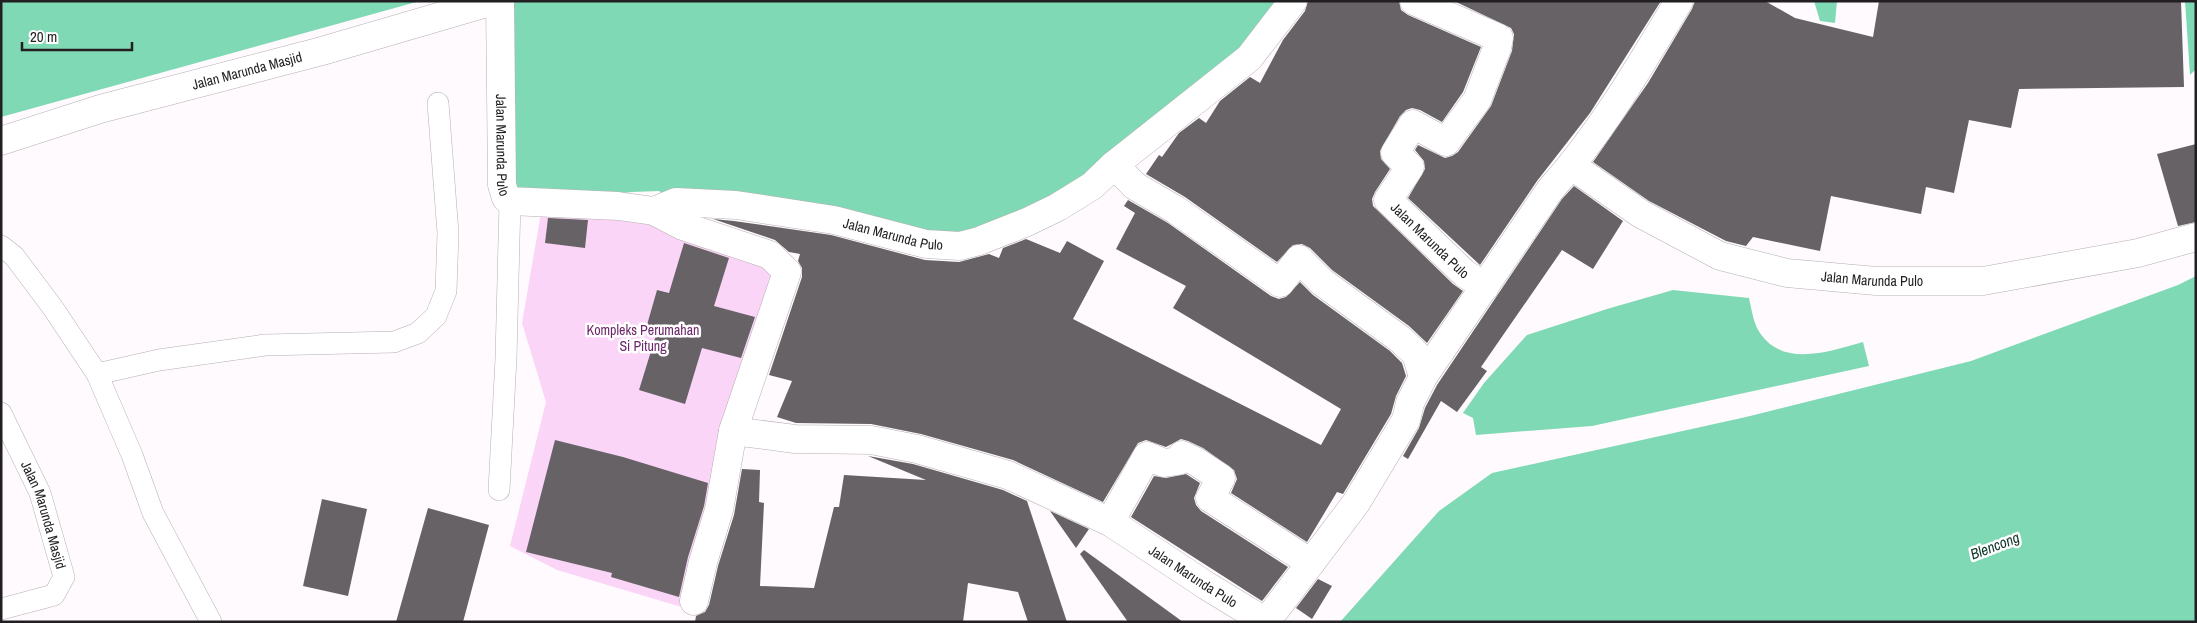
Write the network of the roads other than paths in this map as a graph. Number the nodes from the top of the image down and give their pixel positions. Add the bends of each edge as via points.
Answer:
1 (493, 1) edge
2 (500, 1) edge
3 (1293, 1) edge
4 (1414, 1) edge
5 (1679, 1) edge
6 (438, 104) dead end
7 (1, 141) edge
8 (1114, 165) junction
9 (1572, 166) junction
10 (510, 201) junction
11 (654, 210) junction
12 (2196, 237) edge
13 (1, 246) edge
14 (1484, 287) junction
15 (97, 374) junction
16 (1423, 377) junction
17 (1, 413) edge
18 (733, 431) junction
19 (499, 490) dead end
20 (1110, 522) junction
21 (1311, 563) junction
22 (694, 601) dead end
23 (1, 609) edge
24 (212, 622) edge

1 - 7 street, Jalan Marunda Masjid via 322,51 100,109
2 - 10 street, Jalan Marunda Pulo via 502,185
3 - 8 street, Jalan Marunda Pulo via 1249,58
4 - 14 street, Jalan Marunda Pulo via 1499,38 1476,100 1446,142 1413,124 1395,153 1410,167 1388,200 1464,273
5 - 9 street, Jalan Marunda Pulo via 1628,86
6 - 15 lane via 448,233 446,291 436,316 418,333 394,342 265,345 160,360
8 - 11 street, Jalan Marunda Pulo via 1092,186 1058,207 960,246 926,244 834,220 736,205 676,202
8 - 16 street via 1135,186 1176,210 1280,283 1299,259 1322,282 1416,354
9 - 12 street, Jalan Marunda Pulo via 1641,214 1720,256 1787,274 1876,281 1983,281 2138,253
9 - 14 street, Jalan Marunda Pulo via 1550,190
10 - 11 street, Jalan Marunda Pulo
10 - 19 lane
11 - 18 street, Jalan Marunda Pulo via 683,226 770,255 787,272
13 - 15 lane via 20,263
14 - 16 street, Jalan Marunda Pulo
15 - 24 lane via 153,513
16 - 21 street, Jalan Marunda Pulo via 1396,437 1356,503
17 - 23 lane, Jalan Marunda Masjid via 40,493 64,577 54,595
18 - 20 street, Jalan Marunda Pulo via 795,439 871,440 917,449 1008,476
18 - 22 street, Jalan Marunda Pulo via 719,510
20 - 21 street, Jalan Marunda Pulo via 1266,622
20 - 21 street via 1147,456 1164,463 1178,462 1182,455 1221,478 1210,498

